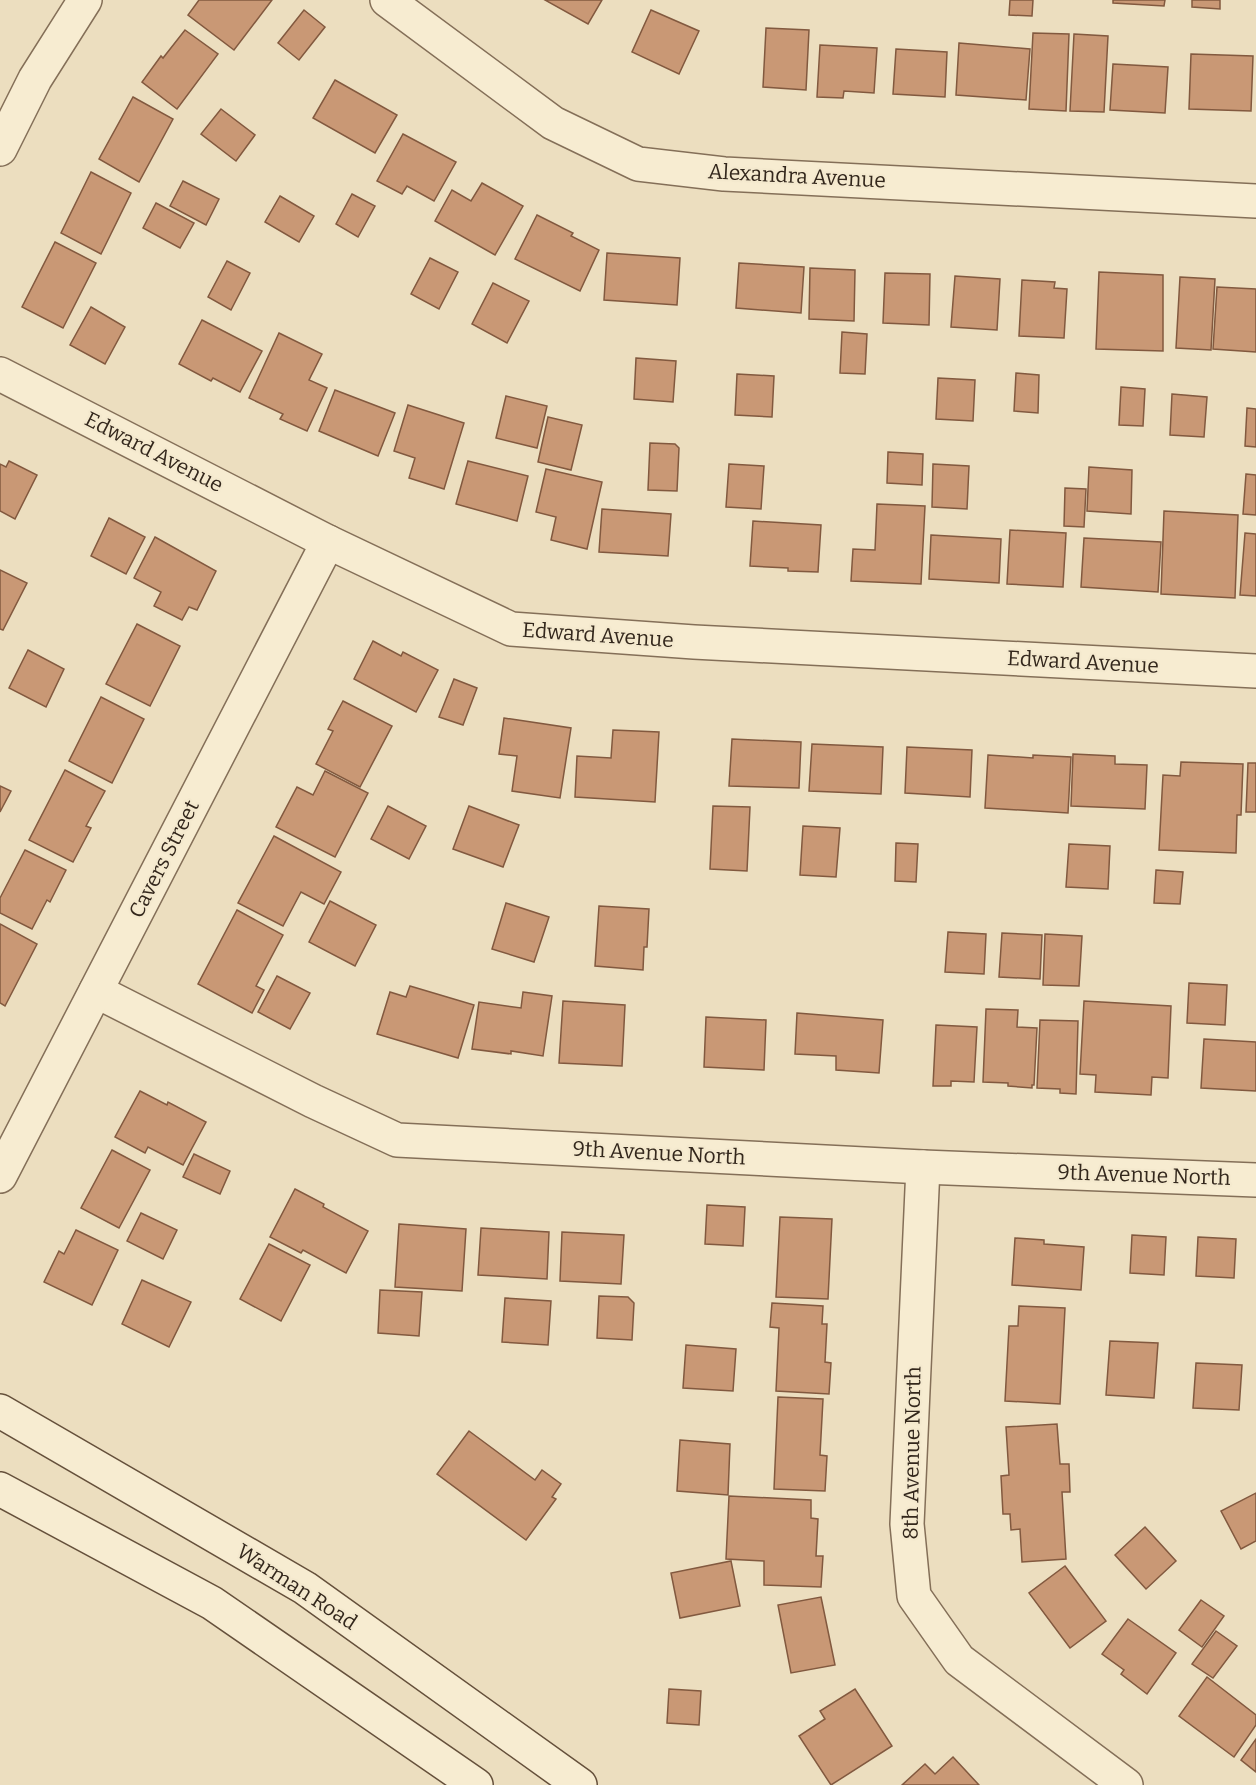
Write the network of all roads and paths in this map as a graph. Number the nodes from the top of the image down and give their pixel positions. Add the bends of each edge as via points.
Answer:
1 (85, 0) edge
2 (387, 0) edge
3 (0, 149) edge
4 (1256, 201) edge
5 (0, 374) edge
6 (328, 542) junction
7 (1256, 671) edge
8 (96, 991) junction
9 (923, 1167) junction
10 (0, 1176) edge
11 (1256, 1180) edge
12 (0, 1411) edge
13 (0, 1490) edge
14 (476, 1785) edge
15 (580, 1785) edge
16 (1126, 1785) edge

1 - 3 street via 35,79
2 - 4 street, Alexandra Avenue via 553,123 638,164 724,174
5 - 6 street, Edward Avenue
6 - 7 street, Edward Avenue via 511,629
6 - 8 street, Cavers Street
8 - 9 street, 9th Avenue North via 397,1140
8 - 10 street, Cavers Street
9 - 11 street, 9th Avenue North
9 - 16 street, 8th Avenue North via 907,1524 915,1596 959,1660
12 - 15 street, Warman Road via 305,1588
13 - 14 street via 212,1603

